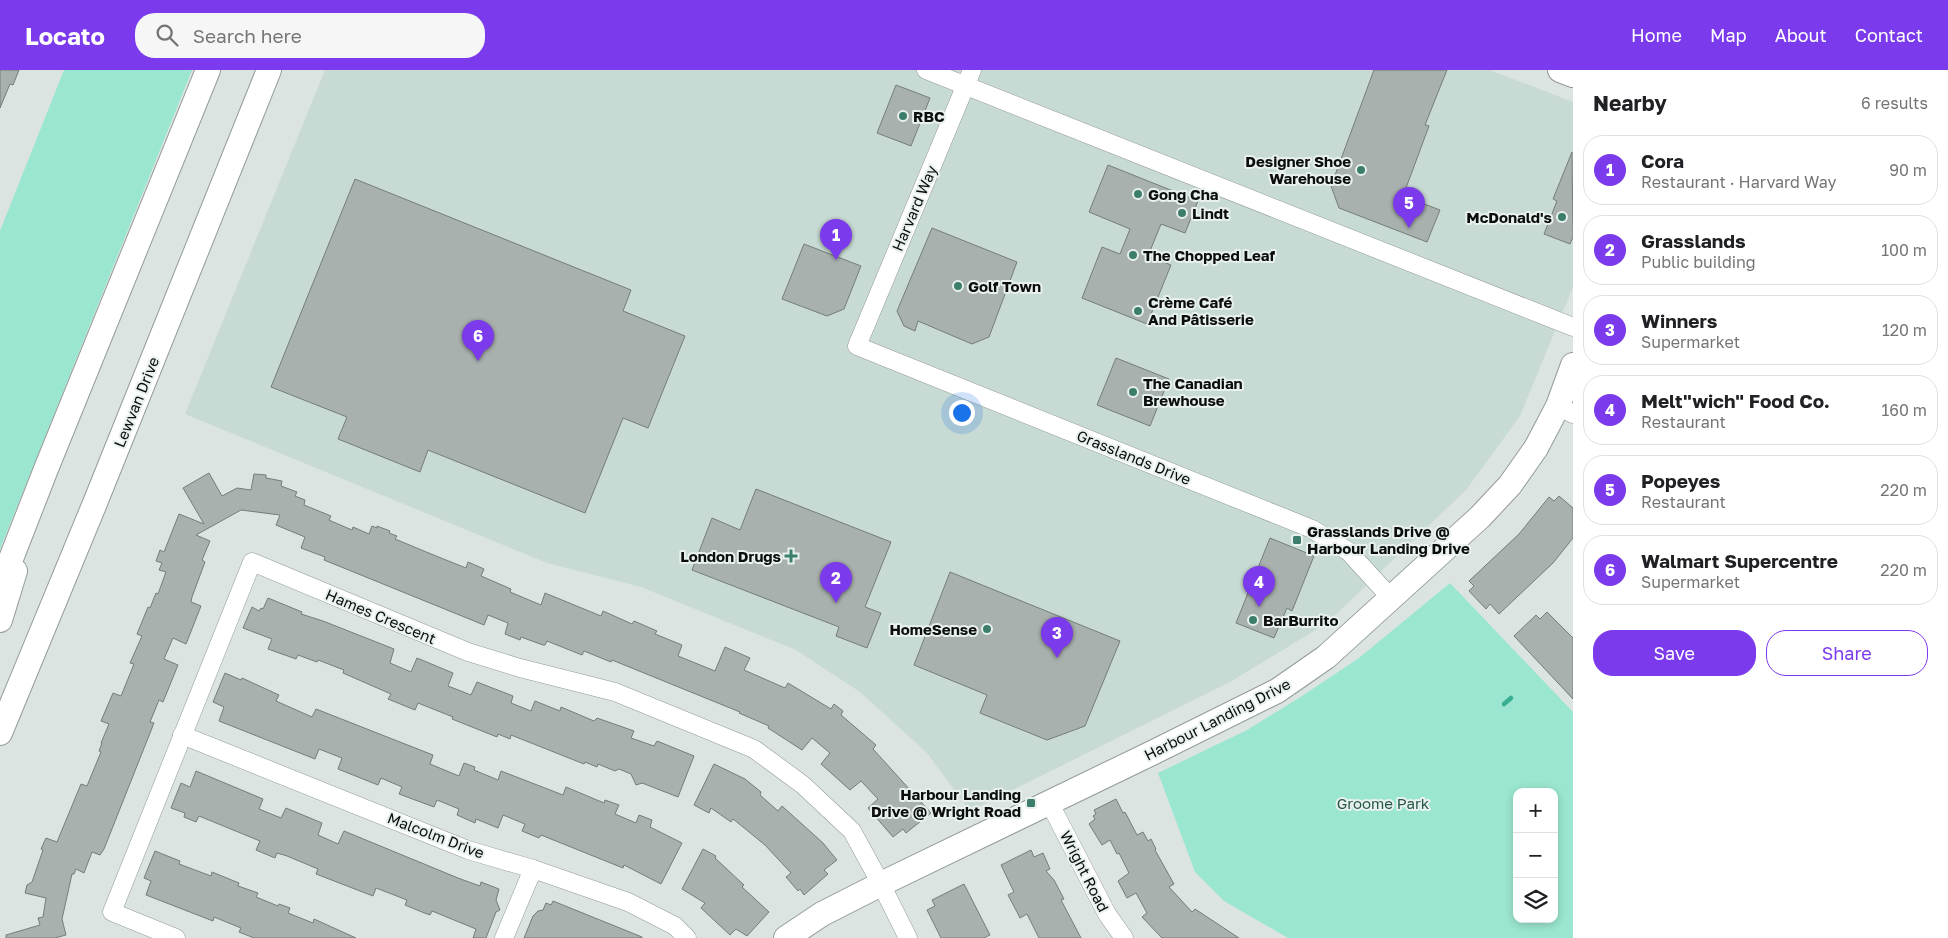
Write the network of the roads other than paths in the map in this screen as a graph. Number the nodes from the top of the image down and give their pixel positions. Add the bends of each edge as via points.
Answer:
1 (208, 70) edge
2 (926, 70) edge
3 (1560, 70) edge
4 (267, 75) edge
5 (1573, 75) edge
6 (968, 78) edge
7 (1573, 327) edge
8 (857, 346) joint
9 (1573, 365) edge
10 (1565, 410) edge
11 (46, 469) junction
12 (0, 587) edge
13 (1392, 598) junction
14 (0, 620) edge
15 (0, 733) edge
16 (182, 736) junction
17 (1049, 802) junction
18 (533, 869) junction
19 (881, 884) junction
20 (176, 938) edge
21 (504, 938) edge
22 (688, 938) edge
23 (786, 938) edge
24 (908, 938) edge
25 (1124, 938) edge

1 - 11 main road
2 - 6 street
3 - 5 main road
4 - 15 main road, Lewvan Drive
6 - 7 street
6 - 8 street, Harvard Way
8 - 13 street, Grasslands Drive via 1312,528 1348,551
9 - 10 main road, Harbour Landing Drive
10 - 13 main road, Harbour Landing Drive via 1510,485
11 - 12 main road
11 - 14 main road
13 - 17 main road, Harbour Landing Drive via 1326,657 1277,691
16 - 18 street, Malcolm Drive via 468,850
16 - 19 street, Hames Crescent via 252,562 468,652 615,692 754,749 803,786 852,831
16 - 20 street, Hames Crescent via 112,912
17 - 19 main road, Harbour Landing Drive
17 - 25 street, Wright Road via 1106,914
18 - 21 street
18 - 22 street, Malcolm Drive via 628,902 675,926
19 - 23 main road, Harbour Landing Drive via 822,914
19 - 24 street

